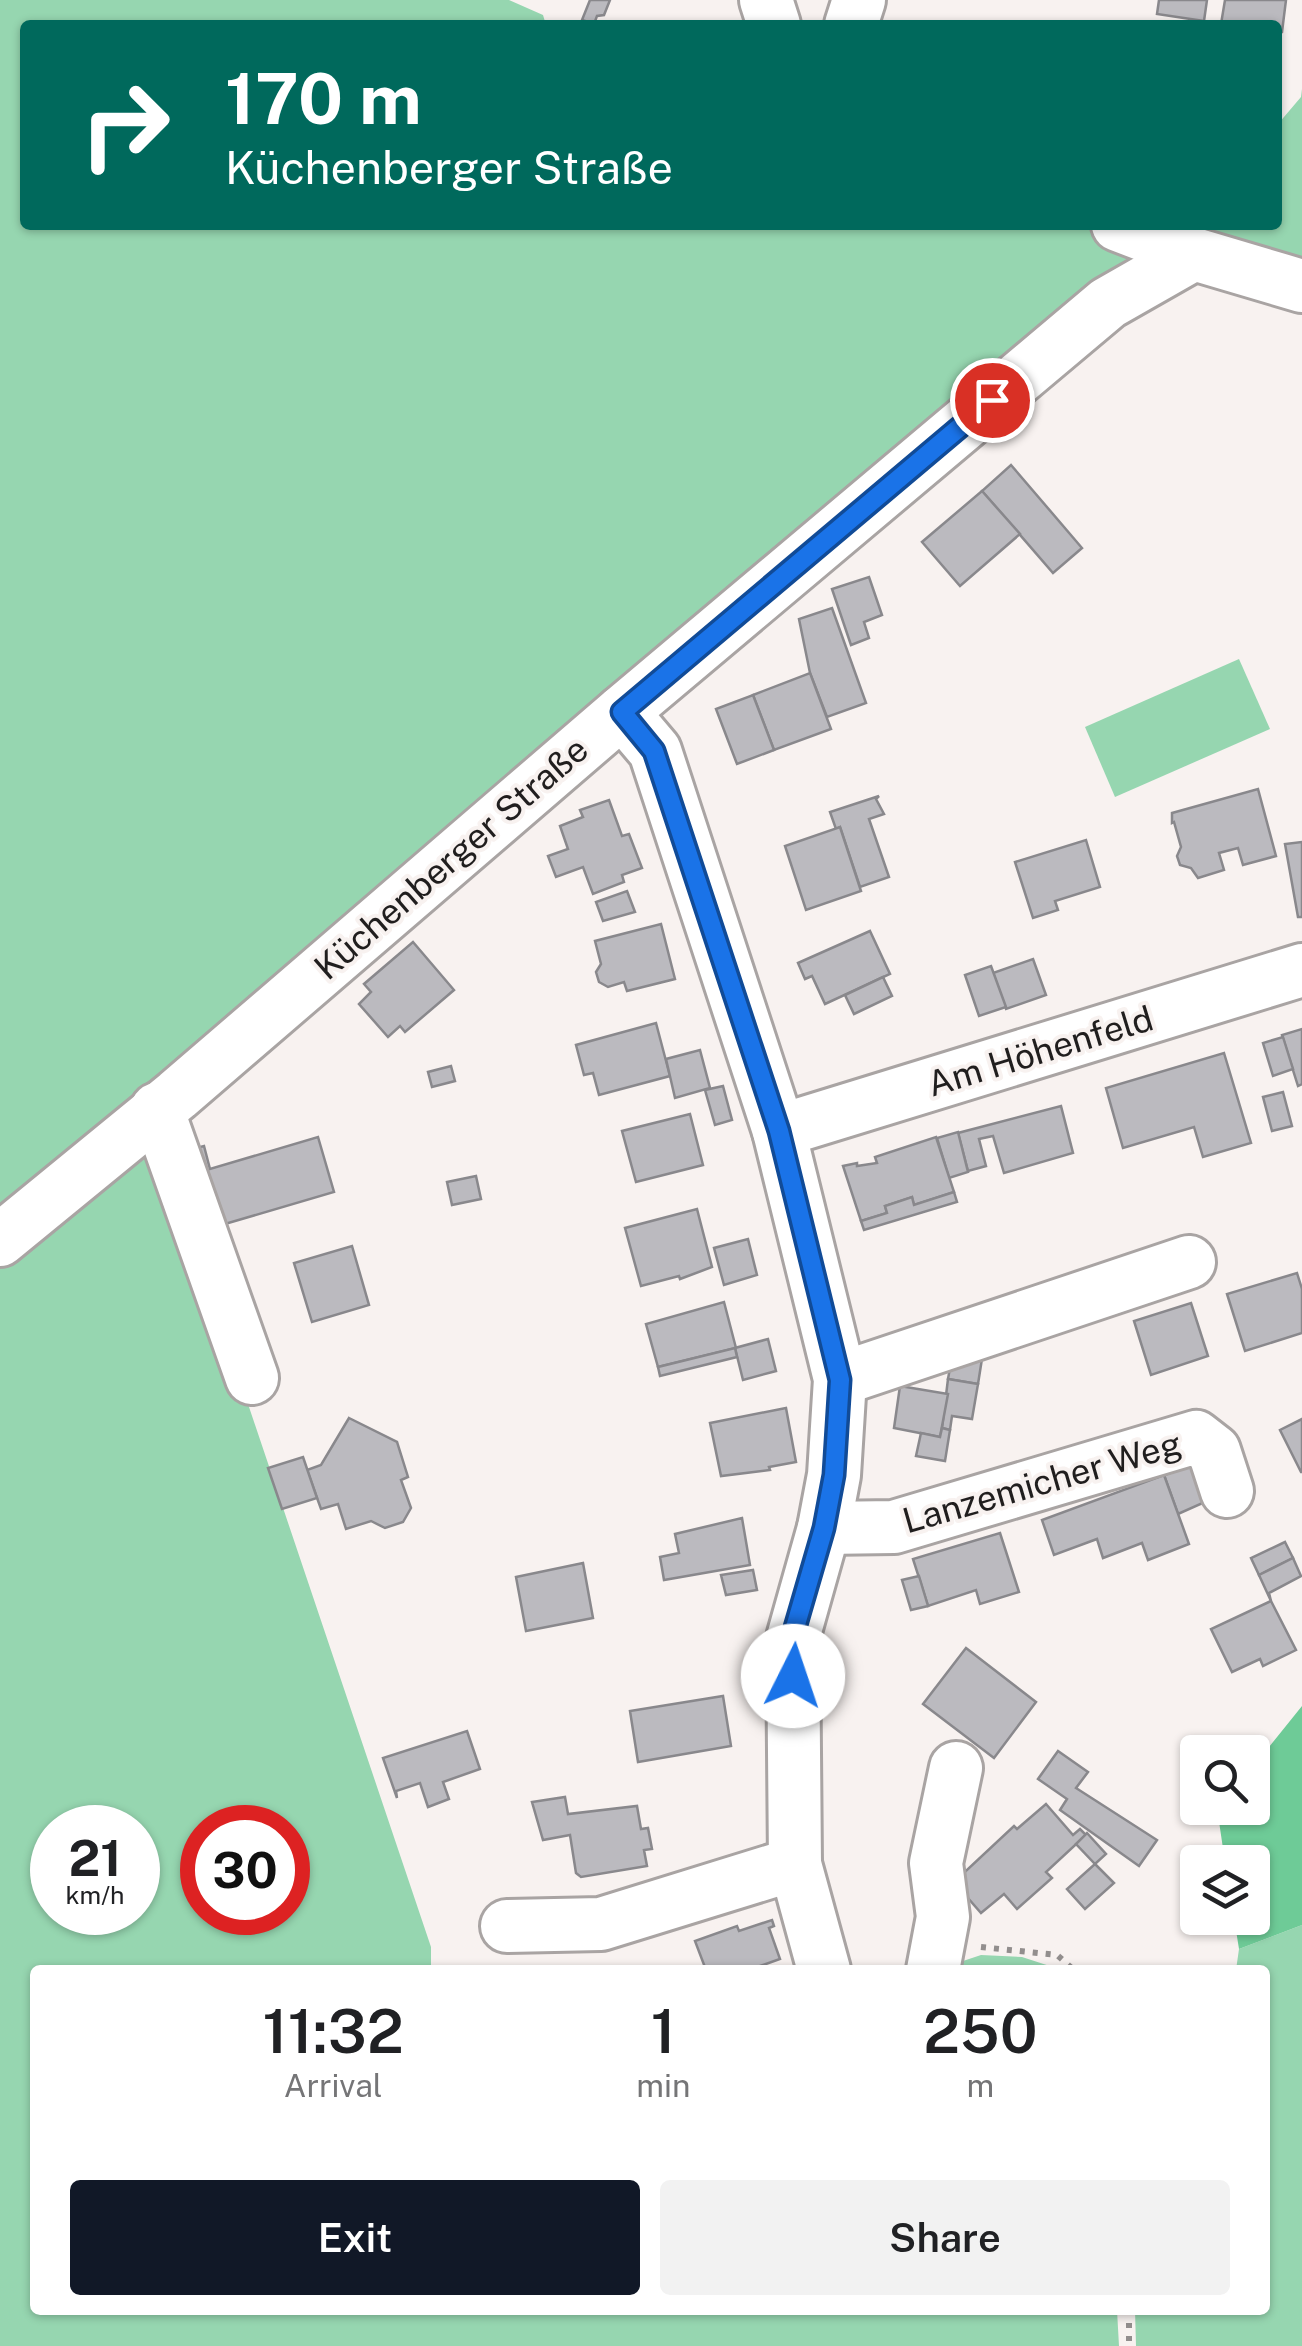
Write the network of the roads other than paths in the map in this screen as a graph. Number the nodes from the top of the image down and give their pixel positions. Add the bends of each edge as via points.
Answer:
1 (1131, 230) edge
2 (1194, 254) junction
3 (1302, 286) edge
4 (622, 712) junction
5 (1302, 970) edge
6 (157, 1110) junction
7 (779, 1131) junction
8 (0, 1240) edge
9 (1190, 1262) dead end
10 (252, 1378) dead end
11 (840, 1380) junction
12 (1227, 1491) dead end
13 (824, 1528) junction
14 (956, 1768) dead end
15 (795, 1864) junction
16 (506, 1926) dead end
17 (936, 1956) edge
18 (823, 1965) edge

1 - 2 street
2 - 3 street
2 - 4 street, Küchenberger Straße via 1108,302
4 - 6 street, Küchenberger Straße
4 - 7 street via 654,751
5 - 7 street, Am Höhenfeld
6 - 8 street, Küchenberger Straße
6 - 10 street
7 - 11 street
9 - 11 street
11 - 13 street
12 - 13 street, Lanzemicher Weg via 1214,1451 1196,1437 894,1527
13 - 15 street via 792,1638
14 - 17 street via 936,1863 943,1917
15 - 16 street via 601,1924
15 - 18 street

